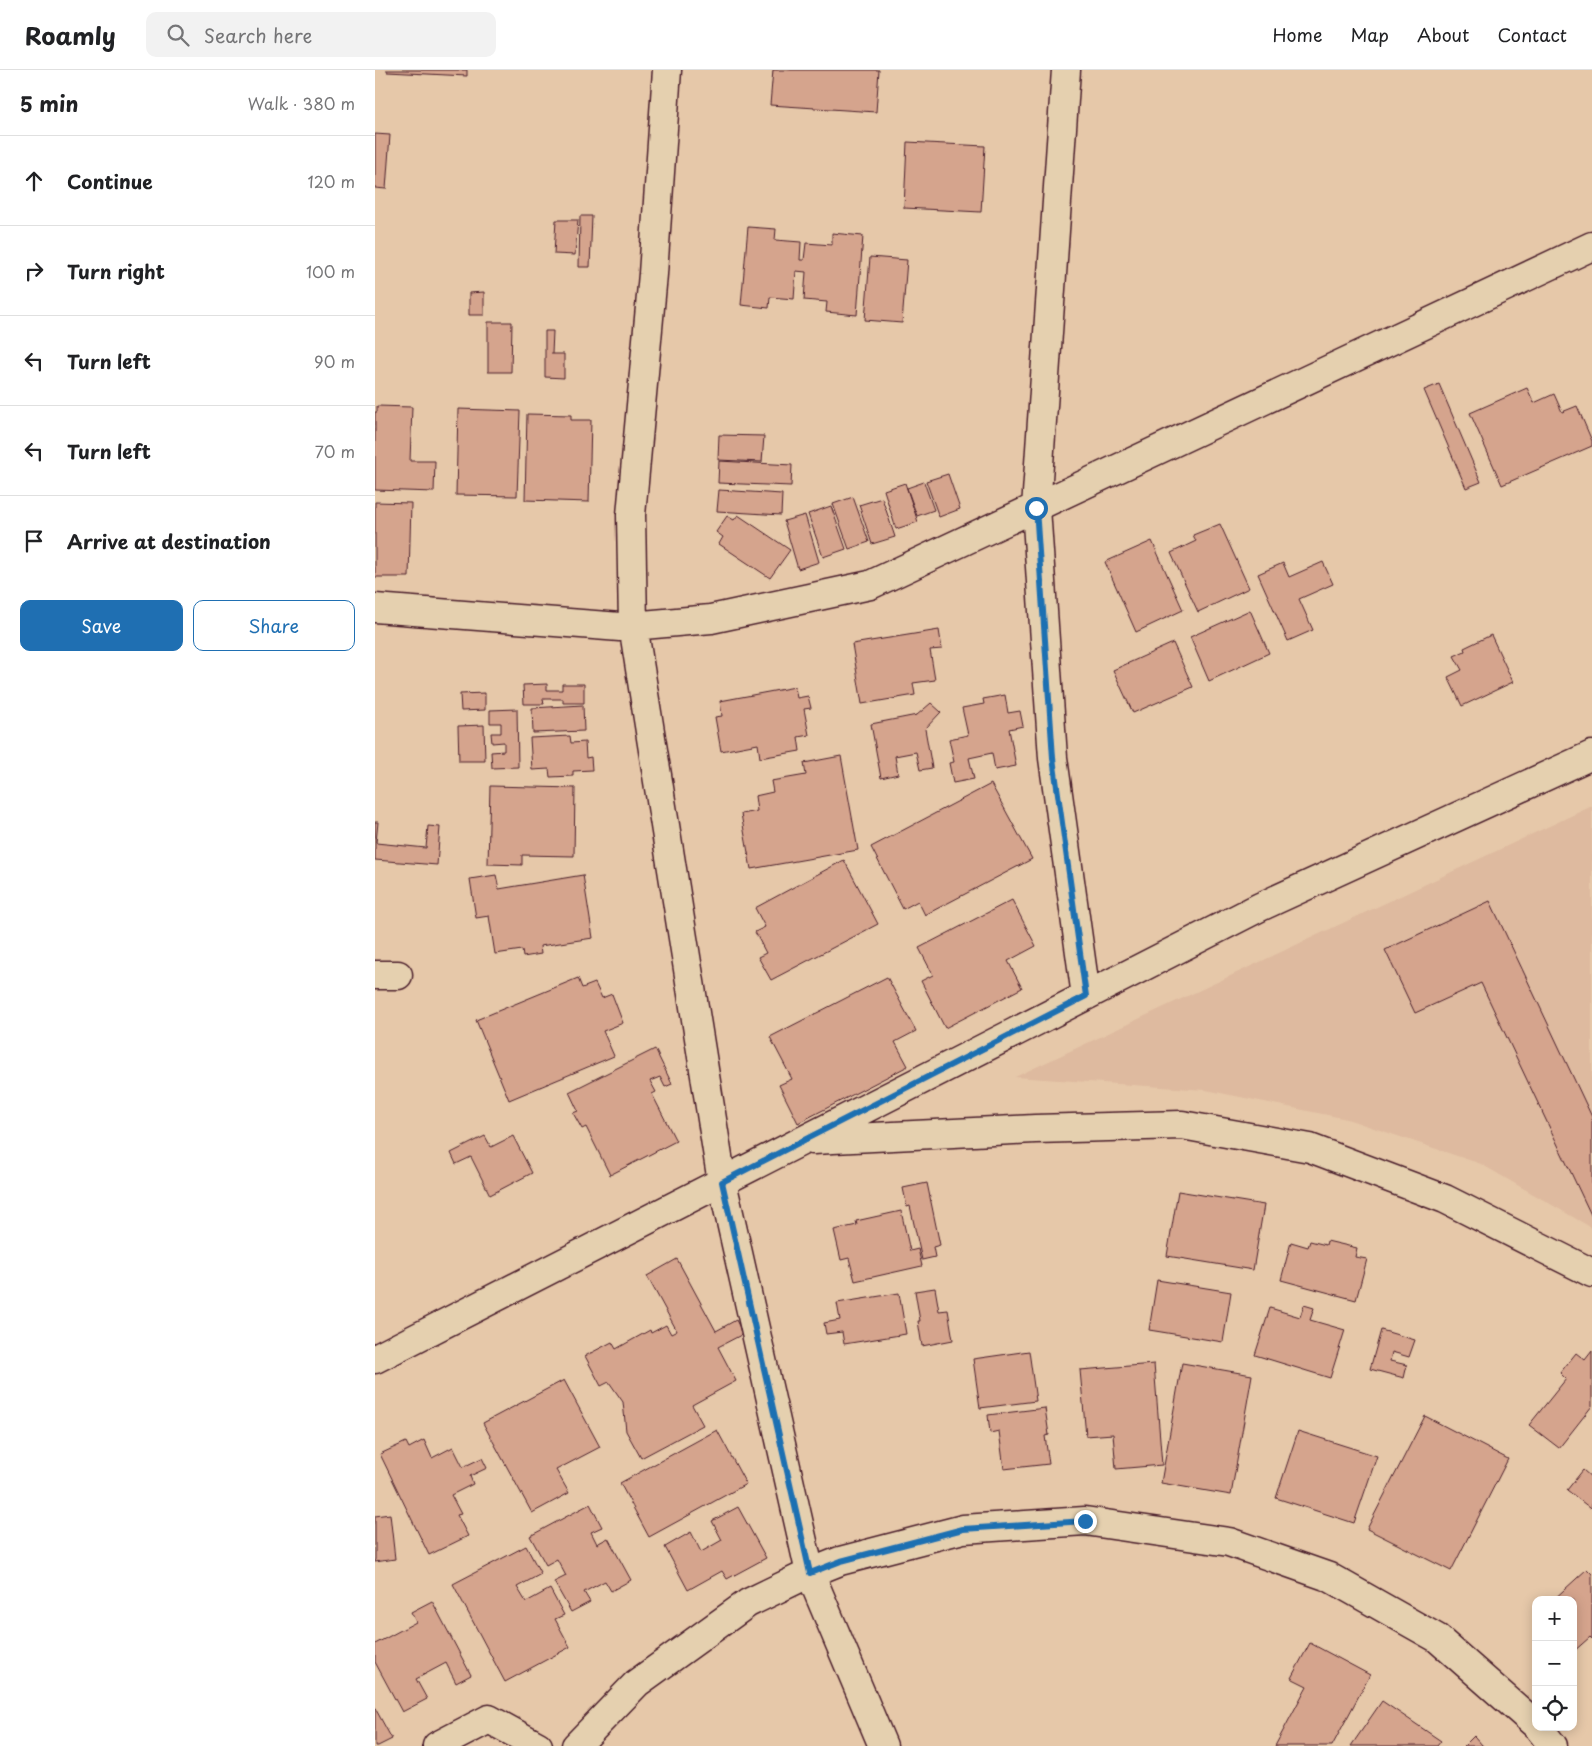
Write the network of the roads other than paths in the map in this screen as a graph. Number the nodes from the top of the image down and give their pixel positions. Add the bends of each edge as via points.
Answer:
1 (667, 70) edge
2 (1066, 70) edge
3 (1592, 246) edge
4 (1036, 508) junction
5 (375, 608) edge
6 (633, 625) junction
7 (1592, 755) edge
8 (1086, 996) junction
9 (803, 1141) junction
10 (722, 1182) junction
11 (1592, 1273) edge
12 (375, 1360) edge
13 (810, 1573) junction
14 (1532, 1722) edge
15 (1541, 1731) edge
16 (437, 1746) edge
17 (538, 1746) edge
18 (576, 1746) edge
19 (883, 1746) edge
20 (1553, 1746) edge

1 - 6 street via 631,515
2 - 4 street
3 - 4 street
4 - 6 street via 870,586 711,619
4 - 8 street via 1053,758
5 - 6 street
6 - 10 street
7 - 8 street via 1261,907
8 - 9 street
9 - 10 street
9 - 11 street via 1182,1125 1310,1148 1445,1199
10 - 12 street
10 - 13 street
13 - 14 street via 841,1561 963,1529 1085,1521 1229,1542 1329,1577 1437,1638
13 - 18 street via 748,1604 637,1683
13 - 19 street
15 - 20 street
16 - 17 street via 489,1719

